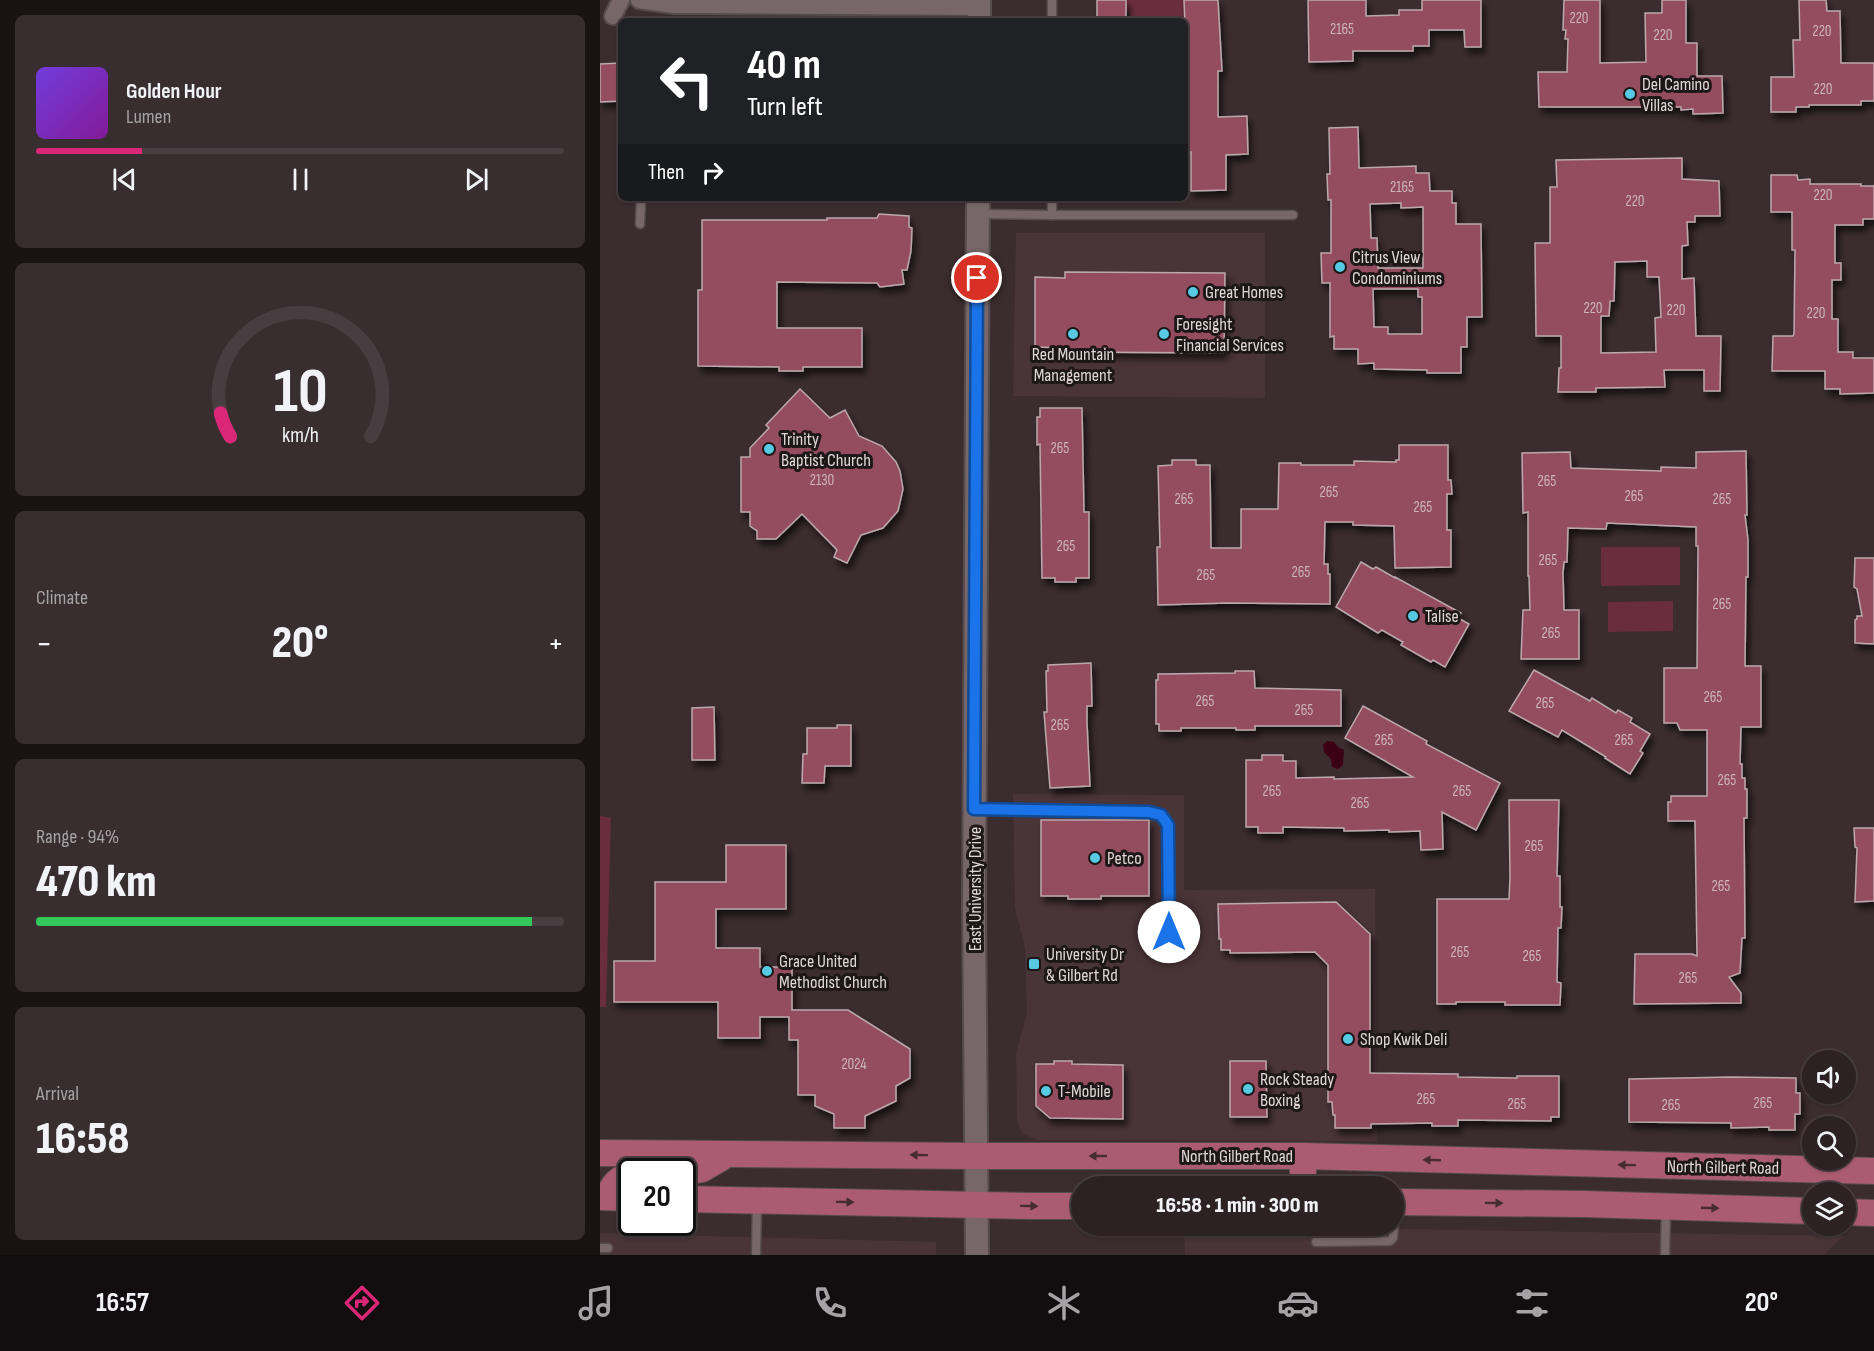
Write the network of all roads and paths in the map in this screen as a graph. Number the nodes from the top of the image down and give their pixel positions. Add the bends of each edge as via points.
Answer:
1 (621, 0) edge
2 (639, 0) edge
3 (1052, 0) edge
4 (979, 9) edge
5 (613, 16) dead end
6 (1052, 18) edge
7 (641, 201) edge
8 (1052, 201) edge
9 (978, 206) edge
10 (1052, 215) junction
11 (1293, 215) dead end
12 (640, 224) dead end
13 (974, 809) junction
14 (1169, 932) dead end
15 (730, 1154) junction
16 (977, 1156) junction
17 (1303, 1156) junction
18 (602, 1159) edge
19 (1586, 1164) junction
20 (696, 1170) edge
21 (1874, 1171) edge
22 (1303, 1176) edge
23 (618, 1180) edge
24 (1842, 1181) edge
25 (613, 1197) edge
26 (696, 1199) edge
27 (757, 1200) junction
28 (1404, 1202) edge
29 (976, 1204) junction
30 (1584, 1204) junction
31 (1071, 1206) edge
32 (1666, 1206) junction
33 (1802, 1211) edge
34 (1856, 1212) edge
35 (1874, 1212) edge
36 (1393, 1236) edge
37 (1316, 1242) dead end
38 (756, 1255) edge
39 (977, 1255) edge
40 (1665, 1255) edge

1 - 5 street
2 - 4 street via 674,5
3 - 6 lane
7 - 12 lane
8 - 10 lane
9 - 10 lane
9 - 13 main road, East University Drive
10 - 11 lane
13 - 14 lane via 1161,815 1168,825
13 - 16 main road, East University Drive
16 -> 15 main road, North Gilbert Road
15 - 18 main road, North Gilbert Road
15 - 20 main road
17 -> 16 main road, North Gilbert Road
16 - 29 main road, East University Drive
19 -> 17 main road, North Gilbert Road
17 - 22 main road
24 -> 19 main road, North Gilbert Road
19 - 30 main road
21 - 24 main road, North Gilbert Road
23 - 25 main road
26 - 27 main road
27 -> 29 main road
27 - 38 lane
28 -> 30 main road
29 -> 31 main road
29 - 39 main road, East University Drive
30 - 32 main road
32 -> 33 main road
32 - 40 lane
34 - 35 main road
36 - 37 lane via 1390,1241

